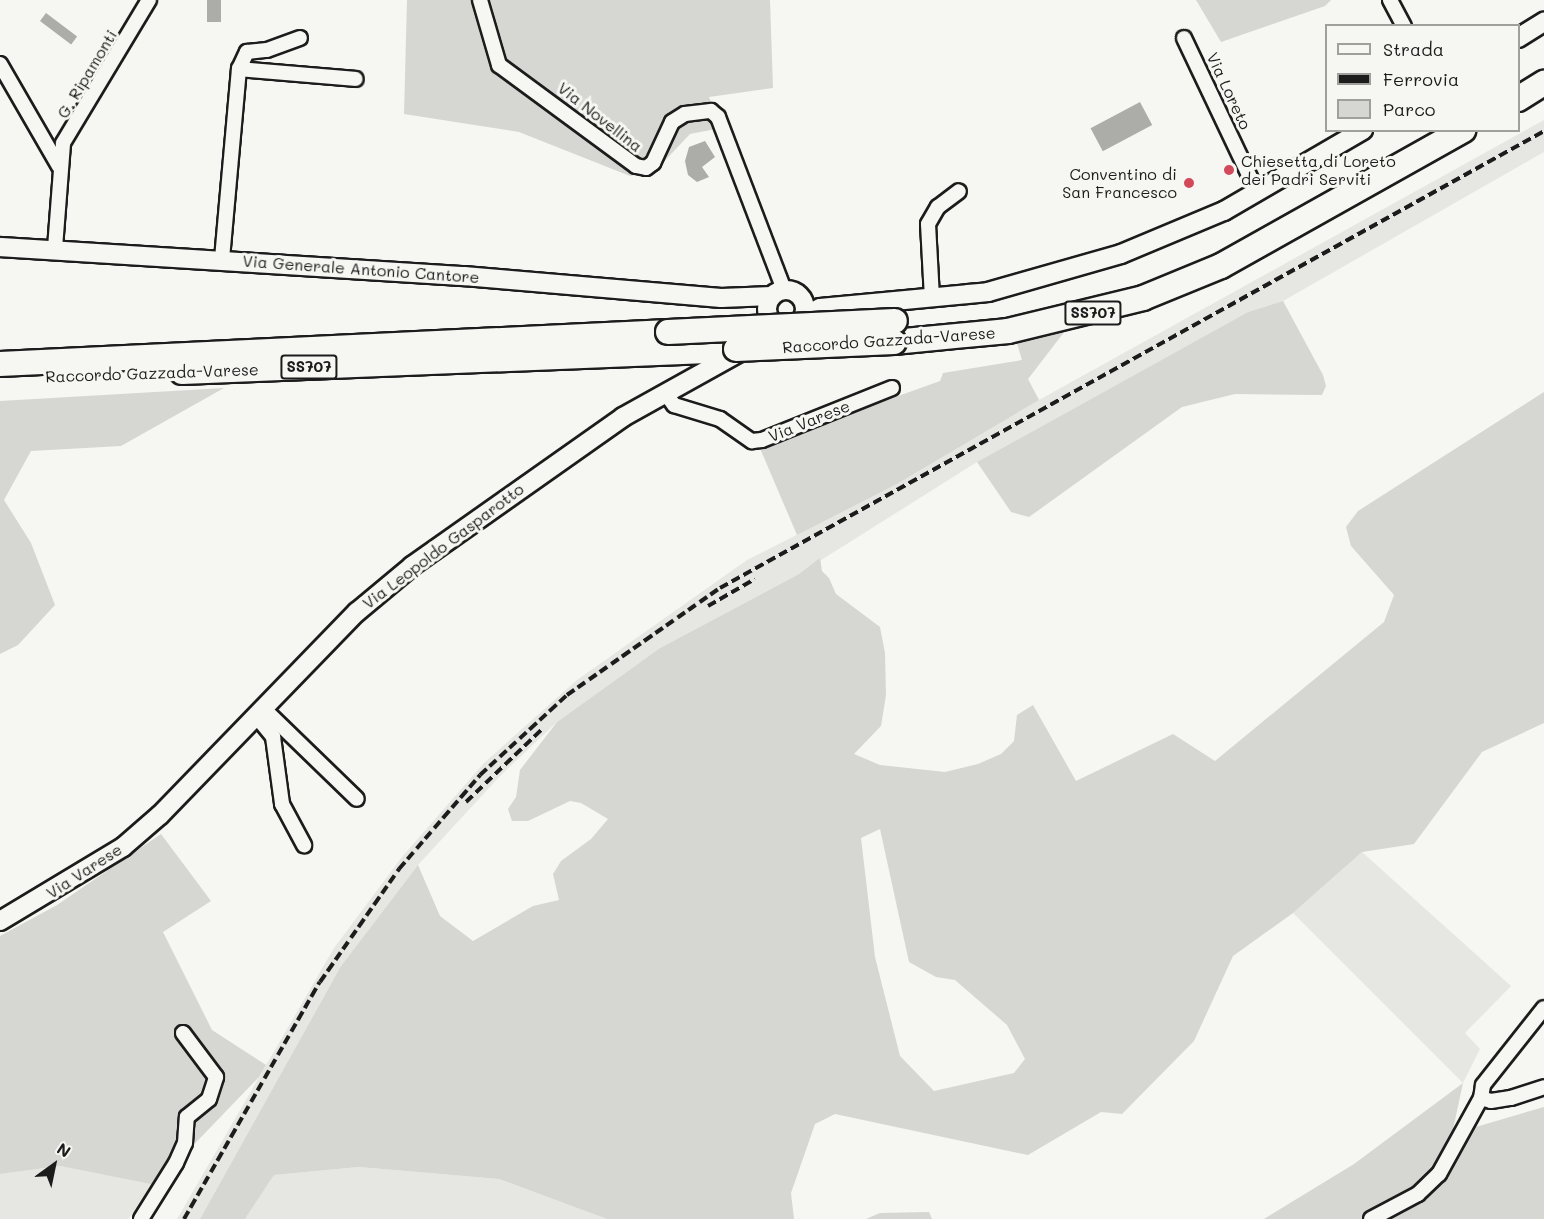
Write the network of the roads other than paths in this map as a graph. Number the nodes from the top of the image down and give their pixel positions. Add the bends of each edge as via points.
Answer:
1 (149, 0) edge
2 (480, 0) edge
3 (1390, 0) edge
4 (1544, 22) edge
5 (1403, 24) edge
6 (1520, 37) edge
7 (300, 38) dead end
8 (1184, 38) dead end
9 (0, 64) edge
10 (239, 69) junction
11 (356, 79) dead end
12 (1544, 83) edge
13 (1520, 98) edge
14 (1360, 132) edge
15 (1459, 132) edge
16 (60, 166) junction
17 (959, 191) dead end
18 (1257, 192) junction
19 (0, 247) edge
20 (55, 248) junction
21 (222, 260) junction
22 (778, 293) junction
23 (721, 298) junction
24 (932, 298) junction
25 (803, 309) junction
26 (775, 322) junction
27 (668, 332) junction
28 (894, 332) junction
29 (617, 344) junction
30 (736, 352) junction
31 (0, 364) edge
32 (0, 380) edge
33 (892, 387) dead end
34 (666, 394) junction
35 (261, 713) junction
36 (357, 799) dead end
37 (163, 813) joint
38 (304, 845) dead end
39 (0, 921) edge
40 (1544, 1008) edge
41 (183, 1033) dead end
42 (1544, 1087) edge
43 (1481, 1098) junction
44 (141, 1219) edge
45 (1371, 1219) edge

1 - 16 street, G. Ripamonti via 63,144
2 - 22 street, Via Novellina via 500,65 636,166 646,168 653,163 672,122 685,114 711,111 718,117
3 - 5 street
4 - 6 main road
7 - 10 street via 267,50 247,52
8 - 18 street, Via Loreto
9 - 16 street, G. Ripamonti
10 - 11 street
10 - 21 street
12 - 13 highway
14 - 18 main road
15 - 28 highway, Raccordo Gazzada-Varese / SS707 via 1221,266 1143,298 1008,331
16 - 20 street, G. Ripamonti
17 - 24 street via 938,207 928,224
18 - 24 main road via 1224,211 1121,254 988,292
19 - 20 main road, Via Generale Antonio Cantore
20 - 21 main road, Via Generale Antonio Cantore
21 - 23 main road, Via Generale Antonio Cantore
22 - 23 main road, Via Generale Antonio Cantore
22 - 25 main road via 795,293
22 - 26 main road
23 - 26 main road, Via Generale Antonio Cantore
24 - 25 main road
25 - 26 main road, Via Leopoldo Gasparotto via 796,326
26 - 30 main road, Via Leopoldo Gasparotto
27 - 28 highway, Raccordo Gazzada-Varese / SS707, bridge
27 - 29 highway, Raccordo Gazzada-Varese / SS707
27 - 30 highway, Raccordo Gazzada-Varese / SS707, bridge
28 - 30 highway, Raccordo Gazzada-Varese / SS707, bridge
29 - 30 highway, Raccordo Gazzada-Varese / SS707
29 - 31 highway, Raccordo Gazzada-Varese / SS707
29 - 32 highway, Raccordo Gazzada-Varese / SS707
30 - 34 main road, Via Leopoldo Gasparotto
33 - 34 street, Via Varese via 752,441 720,418 674,405
34 - 35 main road, Via Leopoldo Gasparotto via 551,466 412,566 357,612
35 - 36 street
35 - 37 main road, Via Leopoldo Gasparotto
35 - 38 street via 273,737 282,804
37 - 39 main road, Via Varese via 123,847
40 - 43 street via 1483,1085
41 - 44 street via 216,1077 209,1099 187,1117 184,1143 176,1163
42 - 43 street via 1511,1098
43 - 45 street via 1439,1174 1418,1194

